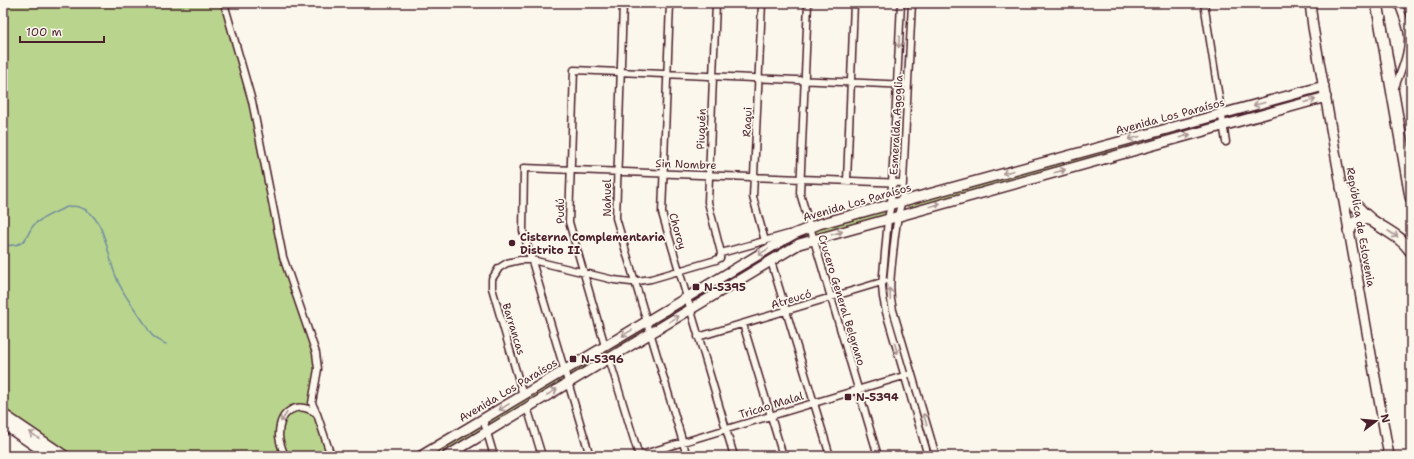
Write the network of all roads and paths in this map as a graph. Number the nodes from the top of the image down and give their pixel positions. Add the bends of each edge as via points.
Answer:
1 (224, 3) edge
2 (623, 3) edge
3 (670, 3) edge
4 (716, 3) edge
5 (762, 3) edge
6 (808, 3) edge
7 (854, 3) edge
8 (901, 3) edge
9 (912, 3) edge
10 (1204, 3) edge
11 (1310, 3) edge
12 (1377, 3) edge
13 (1398, 3) edge
14 (621, 72) junction
15 (667, 74) junction
16 (713, 76) junction
17 (758, 78) junction
18 (805, 80) junction
19 (851, 82) junction
20 (897, 84) junction
21 (908, 85) junction
22 (1324, 86) junction
23 (1392, 93) junction
24 (1326, 97) junction
25 (1221, 114) junction
26 (1223, 125) junction
27 (1226, 142) dead end
28 (571, 169) junction
29 (617, 171) junction
30 (663, 173) junction
31 (709, 175) junction
32 (754, 177) junction
33 (801, 179) junction
34 (847, 181) junction
35 (892, 183) junction
36 (903, 183) junction
37 (1342, 187) junction
38 (1411, 197) edge
39 (902, 201) junction
40 (891, 204) junction
41 (897, 216) junction
42 (888, 219) junction
43 (1371, 220) junction
44 (810, 227) junction
45 (1350, 231) junction
46 (813, 239) junction
47 (765, 241) junction
48 (1411, 251) edge
49 (721, 253) junction
50 (532, 260) junction
51 (771, 260) junction
52 (679, 271) junction
53 (584, 272) junction
54 (890, 280) junction
55 (635, 282) junction
56 (882, 282) junction
57 (687, 298) junction
58 (831, 298) junction
59 (690, 309) junction
60 (786, 311) junction
61 (646, 322) junction
62 (743, 324) junction
63 (649, 334) junction
64 (698, 337) junction
65 (605, 346) junction
66 (609, 358) junction
67 (565, 370) junction
68 (912, 373) junction
69 (904, 376) junction
70 (568, 382) junction
71 (858, 390) junction
72 (523, 395) junction
73 (814, 403) junction
74 (527, 407) junction
75 (3, 414) edge
76 (317, 414) junction
77 (771, 416) junction
78 (482, 419) junction
79 (3, 424) edge
80 (726, 429) junction
81 (486, 432) junction
82 (682, 442) junction
83 (50, 456) edge
84 (65, 456) edge
85 (285, 456) edge
86 (331, 456) edge
87 (421, 456) edge
88 (447, 456) edge
89 (494, 456) edge
90 (542, 456) edge
91 (590, 456) edge
92 (638, 456) edge
93 (687, 456) edge
94 (734, 456) edge
95 (783, 456) edge
96 (830, 456) edge
97 (878, 456) edge
98 (928, 456) edge
99 (936, 456) edge
100 (1389, 456) edge

1 - 76 street via 252,101 283,257 316,353 318,369 312,403
2 - 14 street, Nahuel
3 - 15 street, Choroy
4 - 16 street, Piuquén
5 - 17 street, Raqui
6 - 18 street, Crucero General Belgrano
7 - 19 street
8 -> 20 street, Esmeralda Agoglia
9 - 21 street, Esmeralda Agoglia
10 - 25 street
11 - 22 main road, República de Eslovenia
12 - 23 highway
13 - 23 street via 1408,42 1406,56
14 - 15 street
14 - 28 street, Pudú via 574,70
14 - 29 street, Nahuel
15 - 16 street
15 - 30 street, Choroy
16 - 17 street
16 - 31 street, Piuquén
17 - 18 street
17 - 32 street, Raqui
18 - 19 street
18 - 33 street, Crucero General Belgrano
19 - 20 street
19 - 34 street
20 - 21 street
20 - 35 street, Esmeralda Agoglia
21 - 36 street, Esmeralda Agoglia
22 - 24 main road, República de Eslovenia
22 -> 25 main road, Avenida Los Paraísos
23 - 38 highway
26 -> 24 main road, Avenida Los Paraísos
24 - 37 main road, República de Eslovenia
25 - 26 street
25 -> 39 main road, Avenida Los Paraísos
26 - 27 street
41 -> 26 main road, Avenida Los Paraísos
28 - 29 street, Sin Nombre
28 - 50 street, Sin Nombre via 524,168 523,225
28 - 53 street, Pudú via 569,222
29 - 30 street, Sin Nombre
29 - 55 street, Nahuel via 616,221
30 - 31 street, Sin Nombre
30 - 52 street, Choroy via 662,213
31 - 32 street, Sin Nombre
31 - 49 street, Piuquén via 709,208
32 - 33 street, Sin Nombre
32 - 47 street, Raqui via 754,202
33 - 34 street, Sin Nombre
33 - 44 street, Crucero General Belgrano via 800,193
34 - 35 street, Sin Nombre
35 - 36 street, Sin Nombre
35 - 40 street, Esmeralda Agoglia
36 - 39 street, Esmeralda Agoglia
37 - 43 highway via 1355,206
37 - 45 main road, República de Eslovenia
39 - 40 main road, Avenida Los Paraísos
39 - 41 street, Esmeralda Agoglia
40 - 42 street, Esmeralda Agoglia
40 - 44 main road, Avenida Los Paraísos
41 - 42 main road, Avenida Los Paraísos
41 - 54 street, Esmeralda Agoglia
46 -> 42 main road, Avenida Los Paraísos
42 - 56 street, Esmeralda Agoglia
43 - 45 highway via 1360,219 1352,225
43 -> 48 highway via 1406,244
44 - 46 street, Crucero General Belgrano
44 - 47 street
44 -> 57 main road, Avenida Los Paraísos via 789,236
45 - 100 main road, República de Eslovenia
46 - 51 main road, Avenida Los Paraísos
46 - 58 street, Crucero General Belgrano
47 - 49 street
49 - 52 street via 718,260
50 - 53 street
50 - 67 street
50 - 72 street, Barrancas via 511,261 499,268 492,279 493,292
51 - 59 main road, Avenida Los Paraísos
51 - 60 street
52 - 55 street
52 - 57 street, Choroy
53 - 55 street via 618,281
53 - 65 street, Pudú
54 - 56 street, Atreucó
68 -> 54 street, Esmeralda Agoglia via 891,303
55 - 61 street, Nahuel
56 - 58 street, Atreucó
56 -> 69 street, Esmeralda Agoglia via 884,307
57 - 59 street, Choroy
57 - 61 main road, Avenida Los Paraísos
58 - 60 street, Atreucó
58 - 71 street, Crucero General Belgrano
63 -> 59 main road, Avenida Los Paraísos
59 - 64 street, Choroy
60 - 62 street, Atreucó
60 - 73 street
61 - 63 street, Nahuel
61 -> 65 main road, Avenida Los Paraísos
62 - 64 street, Atreucó
62 - 77 street
63 - 66 main road, Avenida Los Paraísos
63 - 82 street, Nahuel
64 - 80 street, Choroy
65 - 67 main road, Avenida Los Paraísos
66 - 70 main road, Avenida Los Paraísos
66 - 92 street
67 - 70 street
67 - 72 main road, Avenida Los Paraísos
68 - 69 street, Tricao Malal
99 -> 68 street, Esmeralda Agoglia
69 - 71 street, Tricao Malal
69 - 98 street, Esmeralda Agoglia
74 -> 70 main road, Avenida Los Paraísos
70 - 91 street
71 - 73 street, Tricao Malal
71 - 97 street, Crucero General Belgrano
72 -> 78 main road, Avenida Los Paraísos
73 - 77 street, Tricao Malal
73 - 96 street
74 - 81 main road, Avenida Los Paraísos
74 - 90 street
84 -> 75 main road
76 -> 85 street via 309,408 298,407 288,411 283,417 279,436
76 - 86 street
77 - 80 street, Tricao Malal
77 - 95 street
78 - 81 street
78 - 87 main road, Avenida Los Paraísos
79 - 83 main road
80 - 82 street, Tricao Malal
80 - 94 street, Choroy
81 - 88 main road, Avenida Los Paraísos
81 - 89 street
82 - 92 street, Tricao Malal
82 - 93 street, Nahuel

